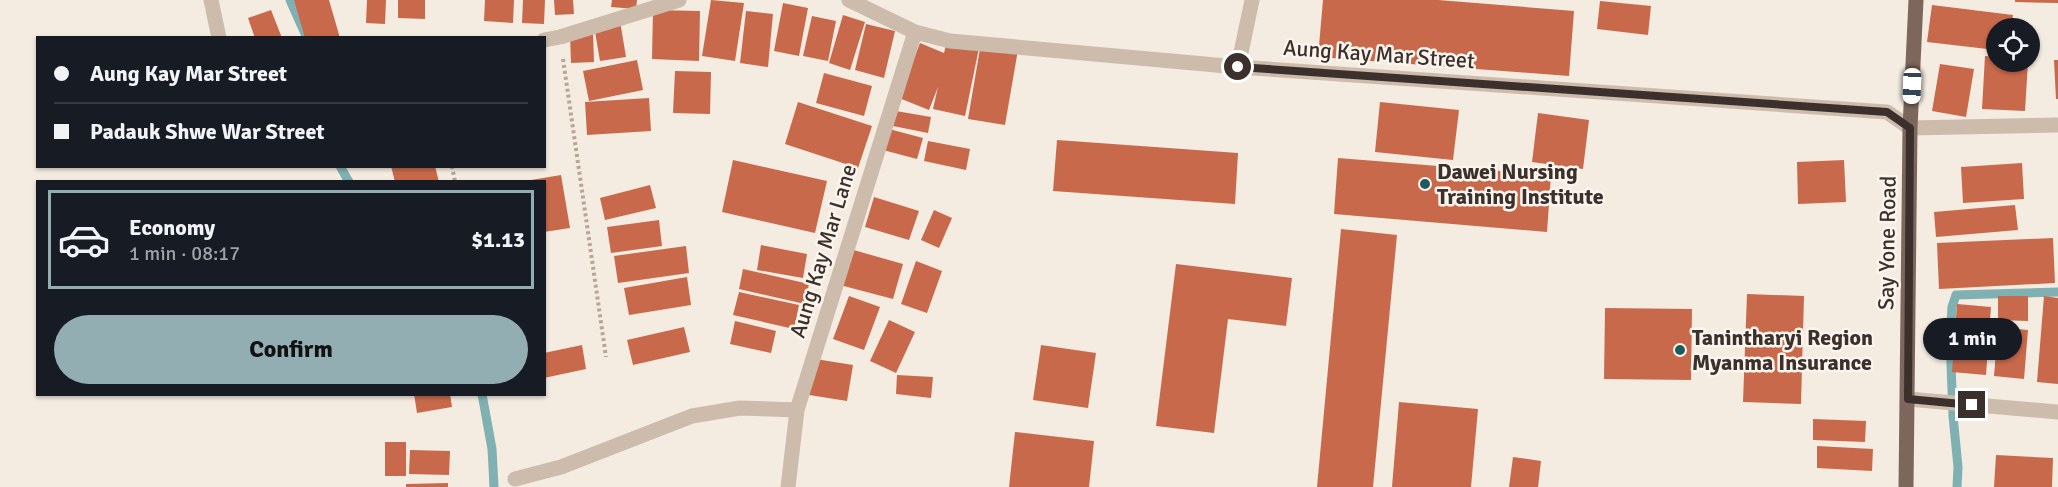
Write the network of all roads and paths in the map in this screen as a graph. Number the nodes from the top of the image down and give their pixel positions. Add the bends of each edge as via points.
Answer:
1 (211, 0) edge
2 (679, 0) edge
3 (849, 0) edge
4 (1252, 0) edge
5 (1916, 0) edge
6 (915, 32) junction
7 (219, 36) edge
8 (560, 38) junction
9 (546, 40) edge
10 (1238, 67) junction
11 (2058, 125) edge
12 (1910, 128) junction
13 (606, 357) dead end
14 (1908, 399) junction
15 (797, 410) junction
16 (2058, 412) edge
17 (515, 479) dead end
18 (788, 487) edge
19 (1906, 487) edge

1 - 7 street
2 - 8 street
3 - 6 street, Aung Kay Mar Street
4 - 10 street
5 - 12 main road, Say Yone Road
6 - 10 street, Aung Kay Mar Street via 950,41
6 - 15 street, Aung Kay Mar Lane
8 - 9 street
8 - 13 path
10 - 12 street, Aung Kay Mar Street via 1887,112
11 - 12 street
12 - 14 main road, Say Yone Road
14 - 16 street
14 - 19 main road, Say Yone Road
15 - 17 street via 740,408 692,416 561,467
15 - 18 street, Aung Kay Mar Lane

